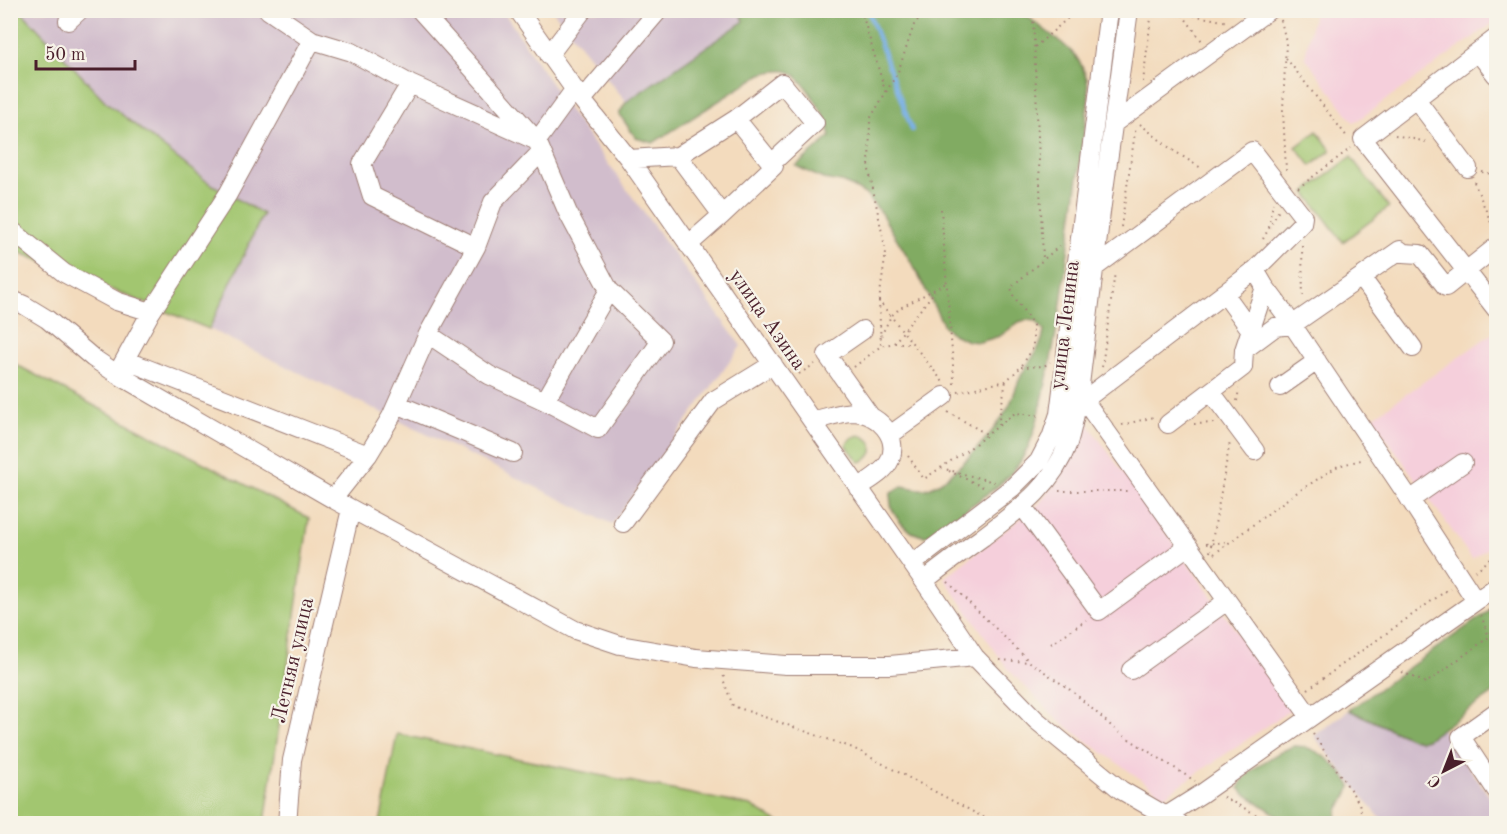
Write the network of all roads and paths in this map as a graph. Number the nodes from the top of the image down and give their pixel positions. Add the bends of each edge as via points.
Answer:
1 (420, 10) edge
2 (518, 10) edge
3 (583, 10) edge
4 (659, 10) edge
5 (861, 10) edge
6 (925, 10) edge
7 (1031, 10) edge
8 (1077, 10) edge
9 (1109, 10) edge
10 (1152, 10) edge
11 (1269, 10) edge
12 (1279, 10) edge
13 (269, 11) edge
14 (1129, 11) edge
15 (1181, 12) edge
16 (1248, 26) junction
17 (1497, 38) edge
18 (312, 40) junction
19 (1035, 47) junction
20 (1478, 52) junction
21 (1210, 53) junction
22 (549, 55) junction
23 (1286, 57) junction
24 (1497, 75) edge
25 (410, 84) junction
26 (886, 94) junction
27 (578, 95) junction
28 (1416, 99) junction
29 (1140, 105) junction
30 (735, 119) junction
31 (1113, 124) junction
32 (1387, 134) dead end
33 (1427, 141) dead end
34 (539, 146) junction
35 (678, 156) junction
36 (629, 159) junction
37 (772, 163) junction
38 (1468, 168) junction
39 (1497, 175) edge
40 (1216, 177) junction
41 (1288, 196) junction
42 (941, 209) dead end
43 (722, 215) junction
44 (1497, 218) edge
45 (1302, 223) junction
46 (1492, 225) junction
47 (1081, 228) junction
48 (10, 229) edge
49 (1261, 243) dead end
50 (688, 245) junction
51 (476, 247) junction
52 (1495, 248) edge
53 (1118, 250) junction
54 (1043, 261) junction
55 (1094, 268) junction
56 (1255, 270) junction
57 (1467, 271) junction
58 (1361, 277) junction
59 (947, 283) junction
60 (1265, 287) junction
61 (937, 288) junction
62 (609, 290) junction
63 (1224, 293) junction
64 (10, 299) edge
65 (879, 301) junction
66 (1497, 309) edge
67 (151, 312) junction
68 (891, 316) junction
69 (1298, 321) junction
70 (862, 330) dead end
71 (903, 331) junction
72 (428, 334) junction
73 (881, 336) junction
74 (894, 343) junction
75 (912, 343) junction
76 (881, 346) junction
77 (1249, 347) junction
78 (1413, 348) dead end
79 (827, 355) junction
80 (1317, 361) junction
81 (773, 364) junction
82 (121, 367) junction
83 (842, 376) junction
84 (1006, 381) junction
85 (786, 383) junction
86 (1280, 387) dead end
87 (1099, 388) junction
88 (1211, 392) junction
89 (1081, 397) junction
90 (943, 398) junction
91 (545, 401) junction
92 (397, 404) junction
93 (871, 417) junction
94 (1049, 417) dead end
95 (812, 421) junction
96 (1233, 423) junction
97 (1168, 424) dead end
98 (998, 427) junction
99 (890, 435) junction
100 (988, 435) junction
101 (1255, 451) dead end
102 (513, 453) dead end
103 (906, 454) dead end
104 (368, 455) junction
105 (1380, 455) junction
106 (1463, 463) dead end
107 (941, 468) junction
108 (858, 488) junction
109 (1001, 496) junction
110 (333, 499) junction
111 (1410, 500) junction
112 (1023, 507) junction
113 (351, 509) junction
114 (623, 523) dead end
115 (1230, 542) junction
116 (1212, 543) junction
117 (1188, 546) junction
118 (1497, 555) edge
119 (912, 564) junction
120 (930, 576) junction
121 (1462, 580) junction
122 (1497, 587) edge
123 (1227, 601) junction
124 (1476, 601) junction
125 (1099, 611) junction
126 (1497, 632) edge
127 (1489, 637) junction
128 (1051, 644) dead end
129 (975, 657) junction
130 (729, 661) junction
131 (1030, 662) junction
132 (1386, 664) junction
133 (1131, 670) dead end
134 (1296, 697) junction
135 (1497, 712) edge
136 (1307, 719) junction
137 (1208, 789) junction
138 (1497, 790) edge
139 (1173, 820) edge
140 (287, 824) edge
141 (996, 824) edge
142 (1274, 824) edge
143 (1364, 824) edge

1 - 34 street
2 - 22 street, улица Азина
3 - 22 street
4 - 27 street
5 - 26 path
6 - 26 path via 914,25
7 - 19 path
8 - 19 path
9 - 47 street, улица Ленина
10 - 29 path
11 - 16 street
12 - 23 path
13 - 18 street
14 - 31 street, улица Ленина
15 - 16 path
15 - 21 path
16 - 21 street
17 - 20 street
18 - 25 street via 352,52
18 - 67 street via 228,194
19 - 54 path
20 - 24 street
20 - 28 street
21 - 29 street
22 - 27 street, улица Азина
23 - 41 path via 1283,110
23 - 41 path via 1354,146
25 - 34 street
25 - 51 street via 363,164 372,196
26 - 65 path via 870,119 869,170 886,252
27 - 34 street
27 - 36 street, улица Азина
28 - 38 street
28 - 57 street via 1363,139
29 - 31 street
30 - 35 street
30 - 37 street
30 - 37 street via 782,83 815,123
31 - 55 street, улица Ленина
32 - 33 path
34 - 51 street via 493,202
34 - 62 street via 568,213
35 - 36 street
35 - 43 street
36 - 50 street, улица Азина
37 - 43 street via 774,166
38 - 39 path
38 - 46 path
40 - 41 street via 1252,151
40 - 53 street
40 - 53 path via 1171,149 1137,121
41 - 45 street via 1303,217
41 - 49 path
42 - 59 path
43 - 50 street
44 - 46 path
45 - 56 street
45 - 69 path
46 - 52 path
47 - 54 path
47 - 109 street, улица Ленина via 1059,414 1039,461
48 - 67 street via 64,273 116,301
50 - 81 street, улица Азина
51 - 72 street
52 - 57 street
53 - 55 street
53 - 87 path
54 - 84 path via 1011,287 1033,325 1033,348 1022,367
55 - 89 street, улица Ленина
56 - 60 street
56 - 63 street
57 - 58 street via 1446,287 1420,254 1400,250
57 - 66 street
58 - 69 street
58 - 78 street
59 - 61 path
59 - 90 path via 954,378
60 - 69 street
60 - 77 street
61 - 68 path
61 - 71 path
62 - 91 street
62 - 91 street via 661,341 598,429
63 - 77 street
63 - 87 street
64 - 82 street via 47,319 93,358
65 - 68 path
65 - 73 path
67 - 82 street
68 - 71 path
68 - 73 path
69 - 77 street via 1275,327
69 - 80 street
70 - 79 street
71 - 74 path
71 - 75 path
72 - 91 street via 489,375
72 - 92 street
73 - 76 path
74 - 75 path
74 - 76 path
75 - 90 path
76 - 83 path
77 - 88 street
77 - 96 path
79 - 83 street
79 - 85 path
80 - 86 street
80 - 105 street
81 - 85 street, улица Азина
81 - 114 street via 713,401
82 - 104 street
82 - 110 street
83 - 93 street
84 - 90 path
84 - 98 path
85 - 95 street, улица Азина
87 - 89 street
88 - 96 street
88 - 97 street
89 - 112 street, улица Ленина via 1067,445 1039,491
89 - 117 street
90 - 99 street
90 - 100 path
92 - 102 street
92 - 104 street
93 - 95 street via 855,412
93 - 99 street
94 - 98 path via 1015,413
95 - 108 street, улица Азина
96 - 101 street
96 - 116 path
98 - 100 path
99 - 108 street via 890,461
100 - 107 path
103 - 107 path via 924,479
104 - 110 street
105 - 111 street
105 - 115 path via 1338,466
106 - 111 street
107 - 109 path
108 - 119 street, улица Азина
109 - 119 street, улица Ленина
110 - 113 street
111 - 121 street
112 - 120 street, улица Ленина
112 - 125 street
113 - 130 street via 575,630 620,645
113 - 140 street, Летняя улица via 292,760
115 - 116 path
115 - 116 path via 1209,557
116 - 117 path
117 - 123 street
117 - 125 street
118 - 121 path
119 - 120 street, улица Азина
120 - 129 street, улица Азина
120 - 131 path
121 - 124 street
121 - 134 path
122 - 124 street
123 - 133 street
123 - 134 street
124 - 127 path
124 - 132 street
125 - 128 path
126 - 127 path
127 - 132 path via 1426,683
129 - 130 street via 890,665
129 - 131 path
129 - 139 street, улица Азина via 1036,720 1121,790
130 - 141 path via 723,679 733,706 853,748
131 - 137 path via 1072,691 1118,732
132 - 136 street
134 - 136 street
135 - 138 street via 1461,737
136 - 137 street
136 - 143 path via 1359,803
137 - 139 street
137 - 142 path

